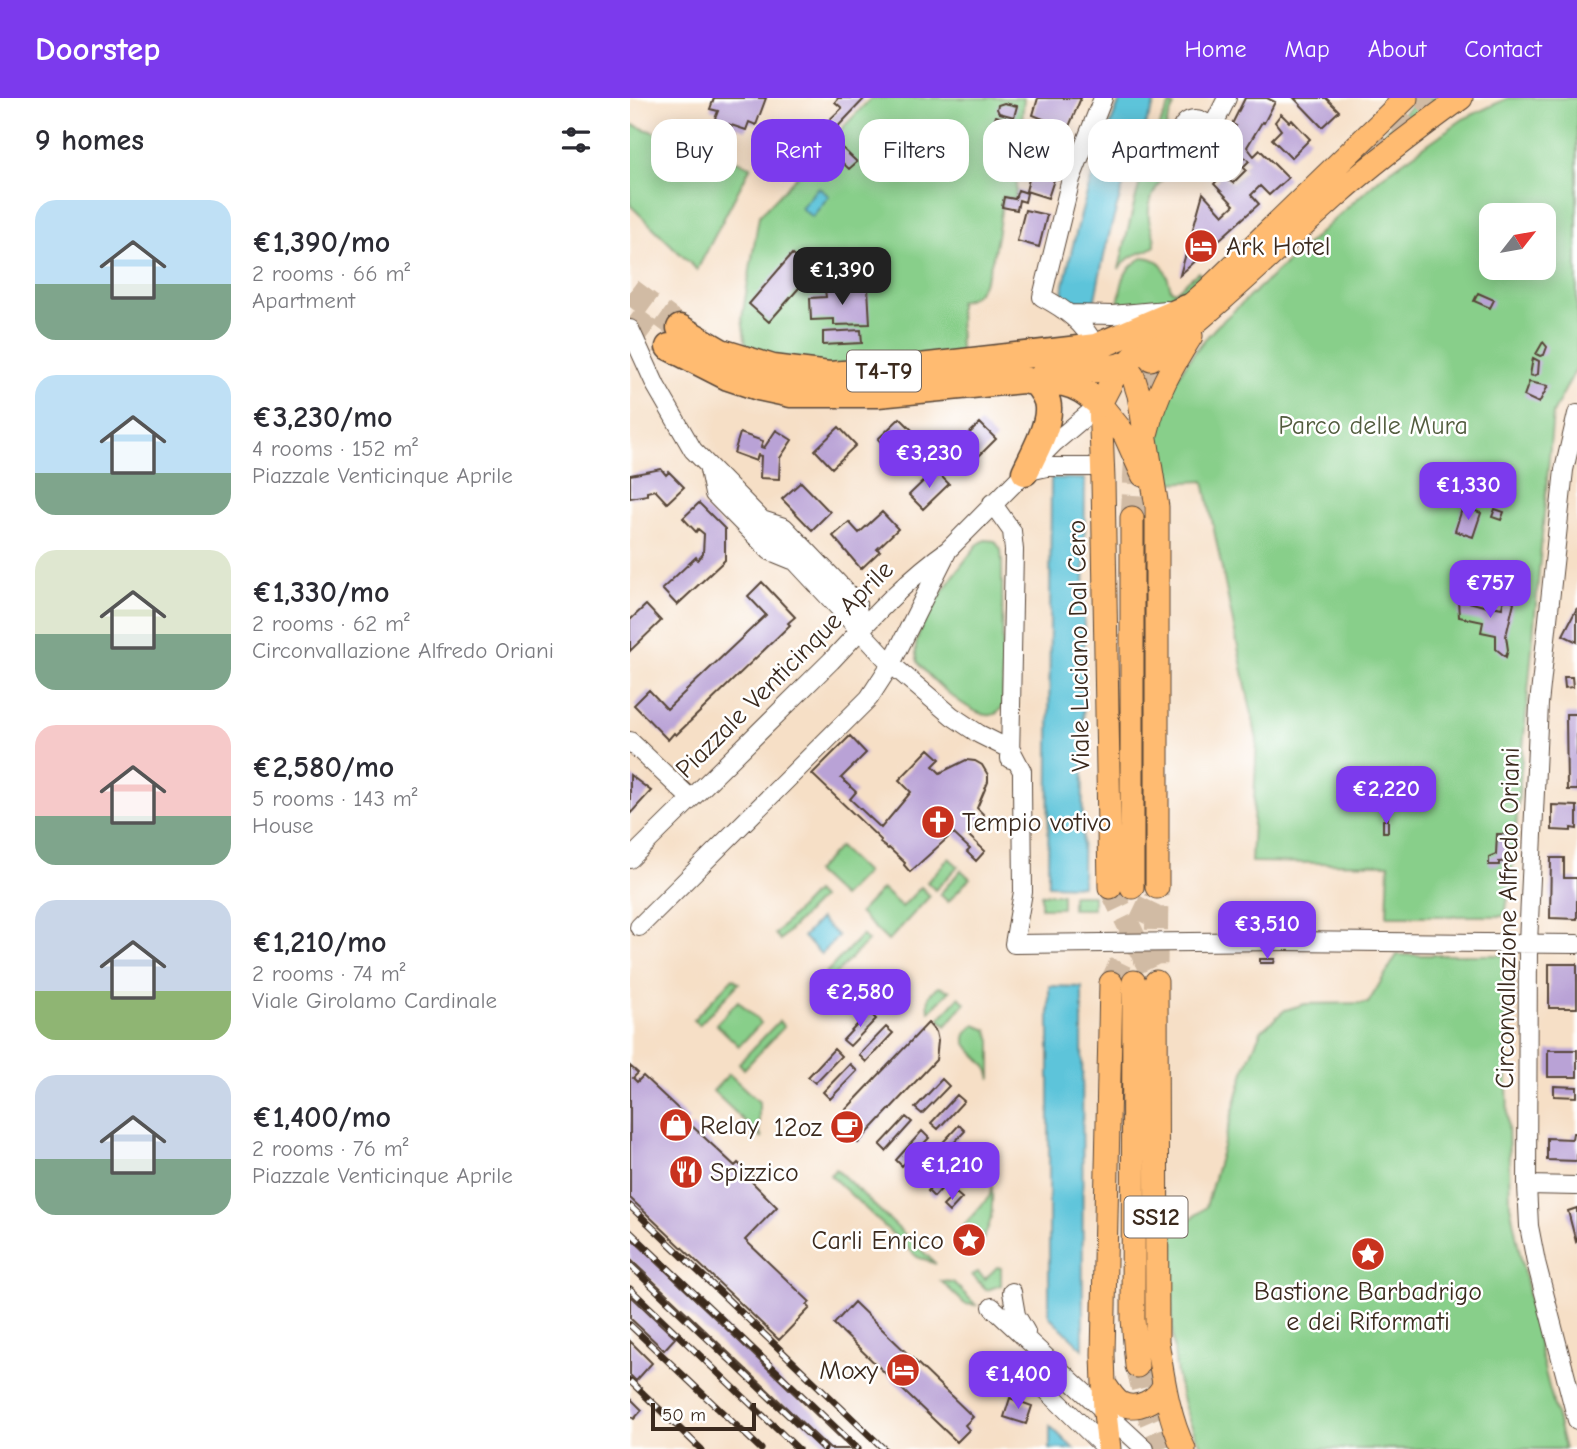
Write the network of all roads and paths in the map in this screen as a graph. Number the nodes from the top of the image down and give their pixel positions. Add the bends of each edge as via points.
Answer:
1 (1103, 98) edge
2 (1227, 98) edge
3 (1406, 98) edge
4 (1461, 98) edge
5 (1214, 119) edge
6 (1069, 314) junction
7 (1195, 314) junction
8 (630, 329) edge
9 (1096, 347) junction
10 (1125, 365) junction
11 (1029, 382) junction
12 (1100, 404) junction
13 (1577, 414) edge
14 (1145, 437) junction
15 (708, 465) junction
16 (1102, 467) junction
17 (1025, 472) junction
18 (992, 503) junction
19 (1157, 507) junction
20 (1132, 518) tunnel mouth
21 (762, 520) junction
22 (948, 550) junction
23 (797, 562) junction
24 (859, 630) junction
25 (891, 664) junction
26 (630, 741) edge
27 (1011, 750) junction
28 (690, 798) junction
29 (630, 859) edge
30 (1157, 887) tunnel mouth
31 (639, 927) dead end
32 (1528, 943) junction
33 (1014, 944) junction
34 (1577, 944) edge
35 (1134, 982) junction
36 (1527, 1185) junction
37 (1577, 1186) edge
38 (1012, 1292) dead end
39 (992, 1307) dead end
40 (1039, 1351) junction
41 (1137, 1366) tunnel mouth
42 (1029, 1373) dead end
43 (1164, 1384) junction
44 (1105, 1385) junction
45 (1105, 1413) junction
46 (1577, 1420) edge
47 (1108, 1449) edge
48 (1144, 1449) edge
49 (1184, 1449) edge

1 - 6 street via 1071,179 1042,298
2 - 5 street
3 - 7 main road
4 - 7 main road via 1406,138
6 - 7 street
6 - 9 street
7 - 9 highway, T4-T9
7 - 10 main road via 1145,363
7 - 14 main road via 1150,415
8 - 15 street via 689,444
9 - 10 highway
9 - 11 highway, T4-T9 via 829,375 773,368 674,338 728,377 791,394 878,394
10 - 11 highway, T4-T9 via 1076,369
10 - 12 main road
10 - 14 main road via 1139,396
11 - 12 highway, T4-T9 via 1077,387
11 - 17 highway via 1042,391 1049,409
12 - 16 main road, Viale Luciano Dal Cero
12 - 17 street, Piazzale Venticinque Aprile
12 - 19 main road via 1125,435
13 - 32 street, Circonvallazione Alfredo Oriani via 1564,470 1546,623
14 - 19 main road
15 - 21 street
15 - 23 street via 714,494 770,551
16 - 17 street via 1047,467
16 - 20 main road, Viale Luciano Dal Cero via 1121,887
17 - 18 street, Piazzale Venticinque Aprile
18 - 22 street, Piazzale Venticinque Aprile
18 - 27 street via 1012,531 1014,550
19 - 30 main road
21 - 23 street
21 - 24 street via 784,527 858,603
22 - 24 street, Piazzale Venticinque Aprile
22 - 25 street, Piazzale Venticinque Aprile
23 - 24 street
24 - 25 street
24 - 28 street, Piazzale Venticinque Aprile
25 - 27 street via 952,716
25 - 31 street, Piazzale Venticinque Aprile via 869,698
26 - 28 street
27 - 33 street
27 - 33 street via 1022,771 1023,892
28 - 29 street, Piazzale Venticinque Aprile
32 - 33 street
32 - 34 street
32 - 36 street, Circonvallazione Alfredo Oriani
35 - 41 main road via 1133,1319
35 - 43 main road, SS12 via 1157,1342
35 - 44 main road, SS12 via 1103,1355
36 - 37 street
36 - 46 street, Circonvallazione Alfredo Oriani via 1536,1262
38 - 40 street via 1016,1315
39 - 40 street
40 - 45 street
42 - 47 street
43 - 44 main road via 1149,1402 1130,1406 1119,1402
43 - 49 main road, SS12
44 - 45 main road, SS12
45 - 47 main road, SS12
45 - 48 street

